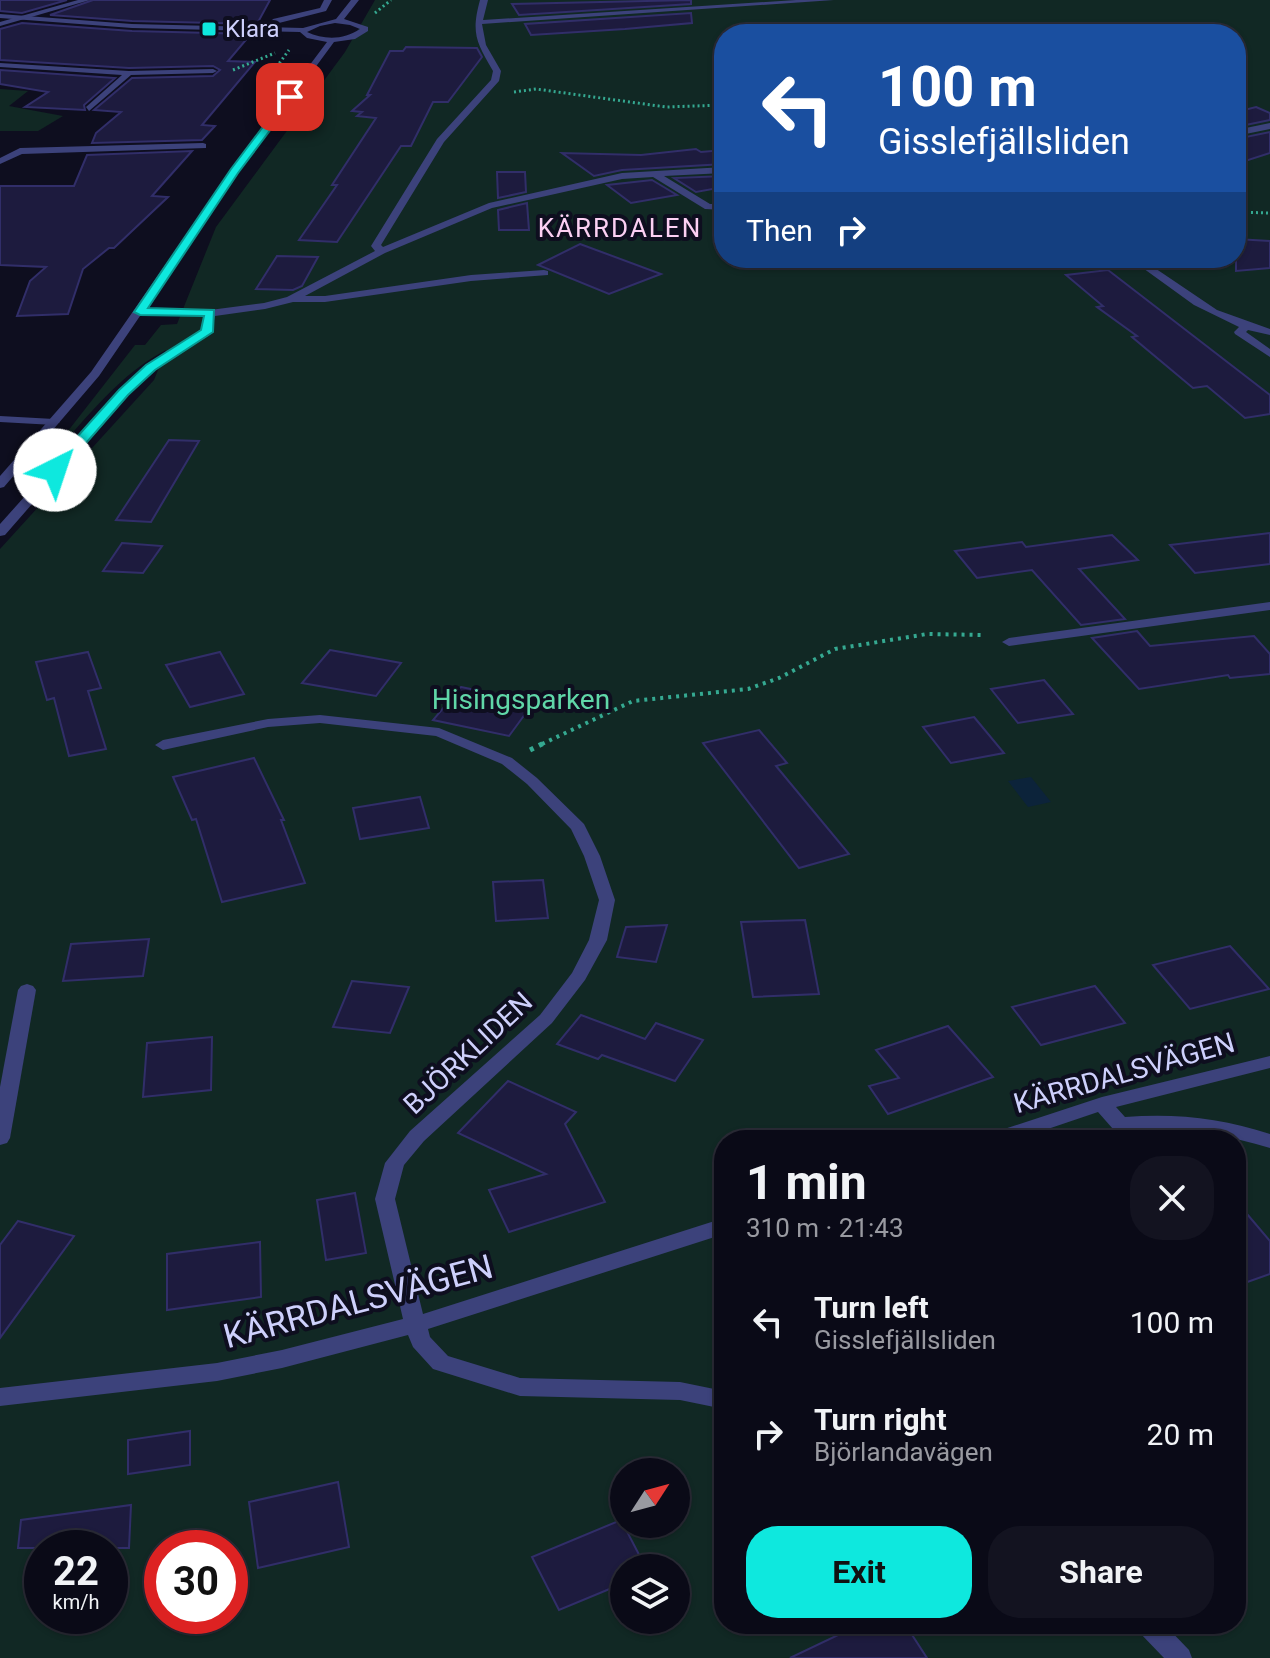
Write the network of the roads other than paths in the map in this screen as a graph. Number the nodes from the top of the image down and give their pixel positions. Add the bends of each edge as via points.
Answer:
1 (86, 0) edge
2 (328, 0) edge
3 (355, 0) edge
4 (484, 0) edge
5 (830, 0) edge
6 (0, 16) edge
7 (23, 17) junction
8 (338, 22) junction
9 (480, 22) junction
10 (0, 24) edge
11 (269, 29) junction
12 (304, 30) junction
13 (333, 39) junction
14 (0, 65) edge
15 (213, 71) road end
16 (129, 73) junction
17 (89, 109) dead end
18 (1270, 126) edge
19 (1246, 131) edge
20 (203, 146) dead end
21 (0, 161) edge
22 (714, 170) edge
23 (653, 173) junction
24 (714, 207) edge
25 (382, 251) junction
26 (1148, 268) edge
27 (544, 273) dead end
28 (291, 299) junction
29 (140, 312) junction
30 (210, 313) junction
31 (1244, 328) junction
32 (1270, 332) edge
33 (1270, 354) edge
34 (0, 419) edge
35 (54, 422) junction
36 (0, 484) edge
37 (0, 532) edge
38 (1270, 606) edge
39 (1009, 642) road end
40 (163, 745) dead end
41 (27, 990) dead end
42 (1270, 1062) edge
43 (1102, 1104) junction
44 (1023, 1130) edge
45 (1228, 1130) edge
46 (1246, 1135) edge
47 (0, 1138) edge
48 (1270, 1141) edge
49 (714, 1229) edge
50 (415, 1324) junction
51 (0, 1397) edge
52 (714, 1398) edge
53 (1157, 1634) edge
54 (1180, 1658) edge

1 - 7 street
2 - 11 street via 323,9 276,21
3 - 8 street
4 - 9 street
5 - 9 street
6 - 7 street
7 - 10 street
7 - 11 street
8 - 12 street
8 - 13 street via 365,30
9 - 25 street via 479,43 497,71 495,81 440,141 376,246
11 - 12 street
12 - 13 street via 308,36
13 - 29 street via 234,172
14 - 16 street
15 - 16 street
16 - 17 street
18 - 19 street
20 - 21 street via 22,149
22 - 23 street
23 - 24 street
23 - 25 street via 512,200
25 - 28 street
26 - 31 street via 1219,318
27 - 28 street
28 - 30 street
29 - 30 street
29 - 35 street
30 - 37 street via 207,332 150,368 124,392
31 - 32 street
31 - 33 street via 1239,332
34 - 35 street
35 - 36 street
38 - 39 street
40 - 50 street, BJÖRKLIDEN via 268,723 320,719 439,732 507,761 532,781 592,856 607,900 598,940 579,976 546,1019 417,1136 395,1163 385,1199
41 - 47 street
42 - 43 street, KÄRRDALSVÄGEN
43 - 44 street, KÄRRDALSVÄGEN
43 - 45 street via 1120,1124 1194,1121
46 - 48 street
49 - 50 street, KÄRRDALSVÄGEN
50 - 51 street, KÄRRDALSVÄGEN via 216,1372
50 - 52 street, BJÖRKLIDEN via 421,1341 441,1363 520,1387 680,1391
53 - 54 street

